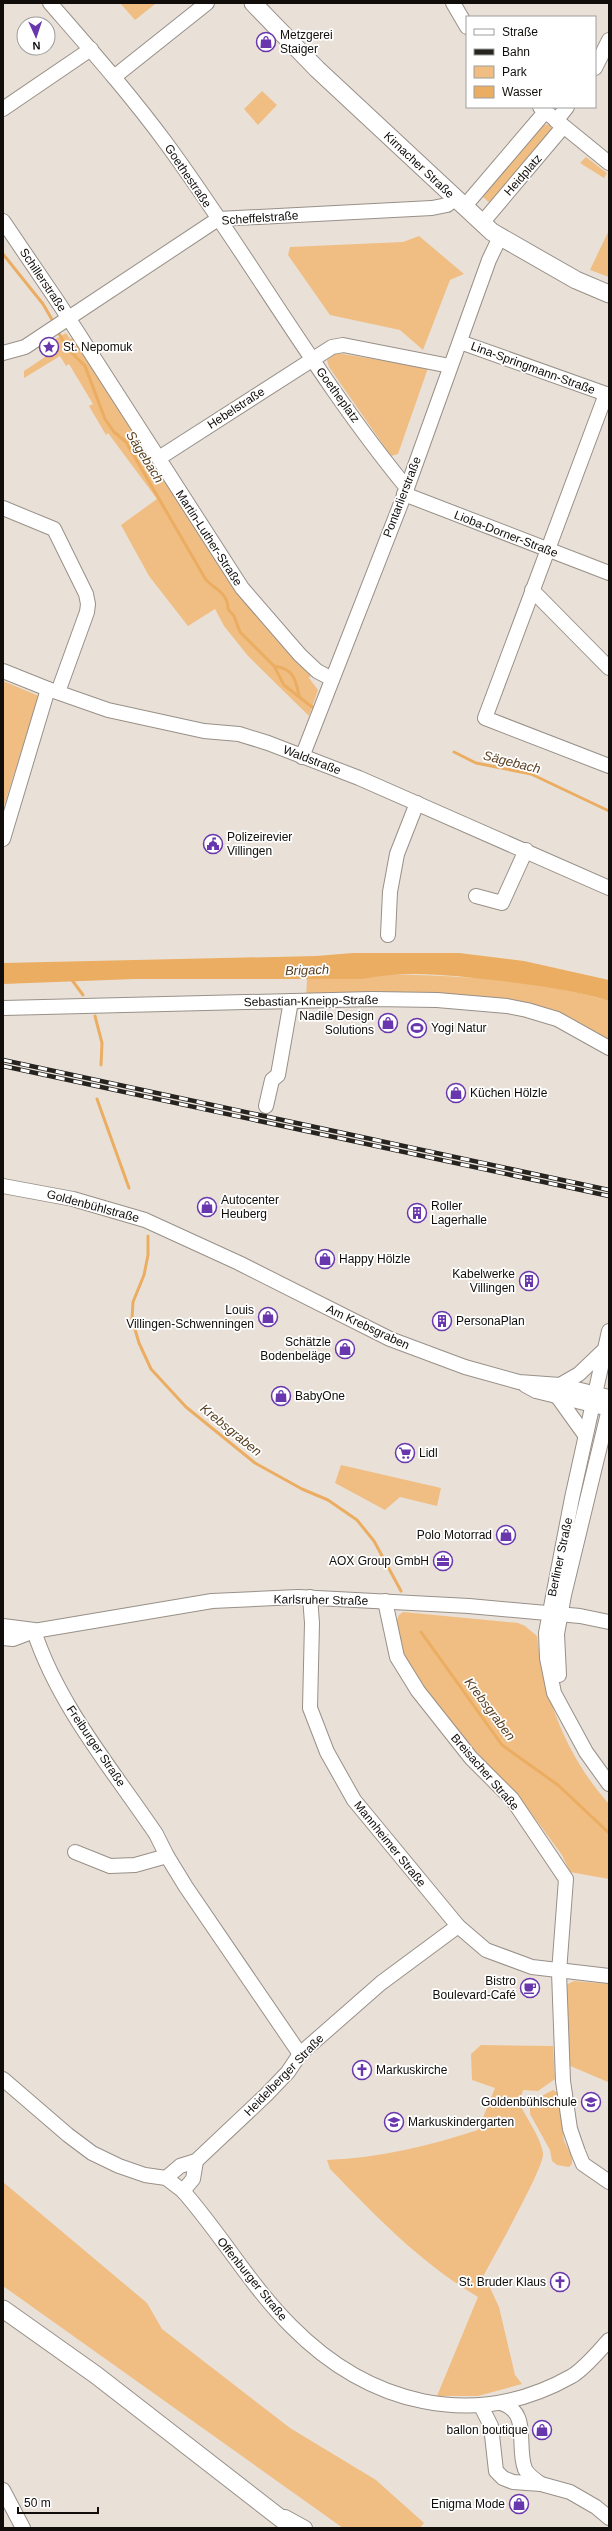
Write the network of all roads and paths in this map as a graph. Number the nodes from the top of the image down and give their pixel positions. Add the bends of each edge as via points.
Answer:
1 (50, 3) edge
2 (207, 3) edge
3 (253, 3) edge
4 (453, 3) edge
5 (466, 25) edge
6 (609, 40) edge
7 (91, 49) junction
8 (596, 66) edge
9 (114, 77) junction
10 (565, 108) edge
11 (3, 109) edge
12 (551, 117) edge
13 (609, 163) edge
14 (459, 203) junction
15 (218, 219) junction
16 (3, 221) edge
17 (482, 223) junction
18 (500, 237) junction
19 (609, 294) edge
20 (64, 321) junction
21 (460, 342) junction
22 (3, 353) edge
23 (312, 358) junction
24 (450, 366) junction
25 (608, 394) edge
26 (159, 458) junction
27 (406, 491) junction
28 (3, 508) edge
29 (547, 550) junction
30 (609, 573) edge
31 (532, 590) junction
32 (609, 668) edge
33 (3, 671) edge
34 (332, 679) junction
35 (53, 691) junction
36 (302, 757) junction
37 (609, 766) edge
38 (417, 804) junction
39 (3, 839) edge
40 (526, 850) junction
41 (609, 888) edge
42 (476, 896) dead end
43 (388, 935) dead end
44 (291, 1001) junction
45 (3, 1008) edge
46 (609, 1048) edge
47 (266, 1106) dead end
48 (3, 1186) edge
49 (224, 1256) joint
50 (609, 1331) edge
51 (605, 1349) junction
52 (558, 1391) junction
53 (609, 1397) edge
54 (594, 1399) junction
55 (609, 1409) edge
56 (585, 1435) junction
57 (310, 1597) junction
58 (385, 1601) junction
59 (554, 1614) junction
60 (609, 1622) edge
61 (3, 1626) edge
62 (34, 1630) junction
63 (3, 1638) edge
64 (609, 1784) edge
65 (75, 1852) dead end
66 (167, 1856) junction
67 (458, 1926) junction
68 (559, 1972) junction
69 (609, 1976) edge
70 (300, 2054) junction
71 (3, 2079) edge
72 (196, 2161) junction
73 (166, 2178) junction
74 (609, 2182) edge
75 (183, 2191) junction
76 (3, 2309) edge
77 (609, 2340) edge
78 (501, 2403) junction
79 (480, 2406) junction
80 (541, 2484) junction
81 (3, 2490) edge
82 (257, 2501) junction
83 (609, 2518) edge
84 (23, 2528) edge
85 (282, 2528) edge
86 (293, 2528) edge
87 (305, 2528) edge

1 - 7 street, Goethestraße
2 - 9 street
3 - 14 main road, Kirnacher Straße via 318,69
4 - 5 street
6 - 8 street
7 - 9 street, Goethestraße
7 - 11 street
9 - 15 street, Goethestraße via 166,143
10 - 12 street
12 - 13 street
12 - 14 street, Heidplatz
12 - 17 street, Heidplatz
14 - 15 street, Scheffelstraße via 432,208
14 - 17 main road, Kirnacher Straße
15 - 20 street, Scheffelstraße
15 - 23 street, Goethestraße
16 - 20 street, Schillerstraße
17 - 18 main road, Kirnacher Straße
18 - 19 main road, Kirnacher Straße via 576,280
18 - 21 street, Pontarlierstraße
20 - 22 street, Scheffelstraße via 20,349
20 - 26 street, Martin-Luther-Straße
21 - 24 street, Pontarlierstraße
21 - 25 street, Lina-Springmann-Straße
23 - 24 street, Goetheplatz via 332,347 343,345
23 - 26 street, Hebelstraße
23 - 27 street, Goetheplatz
24 - 27 street, Pontarlierstraße
25 - 29 street, Lina-Springmann-Straße
26 - 34 street, Martin-Luther-Straße via 242,588 300,655 317,671
27 - 29 street, Lioba-Dorner-Straße
27 - 34 street, Pontarlierstraße
28 - 35 street via 54,529 86,594 87,612
29 - 30 street, Lioba-Dorner-Straße
29 - 31 street, Lina-Springmann-Straße
31 - 32 street
31 - 37 street, Lina-Springmann-Straße via 485,718
33 - 35 street, Waldstraße
34 - 36 street, Pontarlierstraße
35 - 36 street, Waldstraße via 108,710 204,731 239,734
35 - 39 street
36 - 38 street, Waldstraße
38 - 40 street, Waldstraße
38 - 43 street via 397,854 390,892
40 - 41 street, Waldstraße
40 - 42 street via 502,903
44 - 45 street, Sebastian-Kneipp-Straße
44 - 46 street, Sebastian-Kneipp-Straße via 372,999 507,1006 557,1019
44 - 47 street via 278,1075 272,1080
48 - 49 street, Goldenbühlstraße via 106,1207 145,1220
49 - 52 street, Am Krebsgraben via 390,1339 464,1367
50 - 51 street, Berliner Straße
51 - 52 street
51 - 54 street, Berliner Straße
52 - 54 street, Am Krebsgraben
52 - 56 street
53 - 54 street, Am Krebsgraben
54 - 55 street, Am Krebsgraben
54 - 56 street, Berliner Straße
55 - 59 street, Berliner Straße
56 - 59 street, Berliner Straße
57 - 58 street, Karlsruher Straße
57 - 62 street, Karlsruher Straße via 212,1601
57 - 67 street, Mannheimer Straße via 310,1708 327,1752 354,1800
58 - 59 street, Karlsruher Straße
58 - 68 street, Breisacher Straße via 397,1657 418,1691 471,1758 512,1800 566,1879
59 - 60 street, Karlsruher Straße
59 - 64 street, Berliner Straße via 564,1708 586,1752
61 - 62 street, Karlsruher Straße
62 - 63 street, Karlsruher Straße via 13,1639
62 - 66 street, Freiburger Straße via 66,1702 156,1834
65 - 66 street via 110,1866 135,1864
66 - 70 street, Freiburger Straße
67 - 68 street, Mannheimer Straße via 486,1950 532,1967
67 - 70 street, Heidelberger Straße via 381,1983
68 - 69 street, Mannheimer Straße
68 - 74 street via 563,2080 570,2129 583,2164
70 - 72 street, Heidelberger Straße via 288,2072 266,2095
71 - 73 street via 92,2153 145,2175
72 - 73 street, Heidelberger Straße via 180,2166
72 - 75 street via 193,2179
73 - 75 street, Offenburger Straße
75 - 79 street, Offenburger Straße via 266,2299 328,2359 369,2383 410,2399
76 - 82 main road via 96,2375
77 - 78 street, Offenburger Straße via 573,2375
78 - 79 street, Offenburger Straße
78 - 80 street via 511,2406 517,2414 526,2470
79 - 80 street via 491,2426 496,2471 503,2478 513,2482
80 - 83 street via 570,2492
81 - 84 street
82 - 85 street
82 - 86 main road
82 - 87 street

